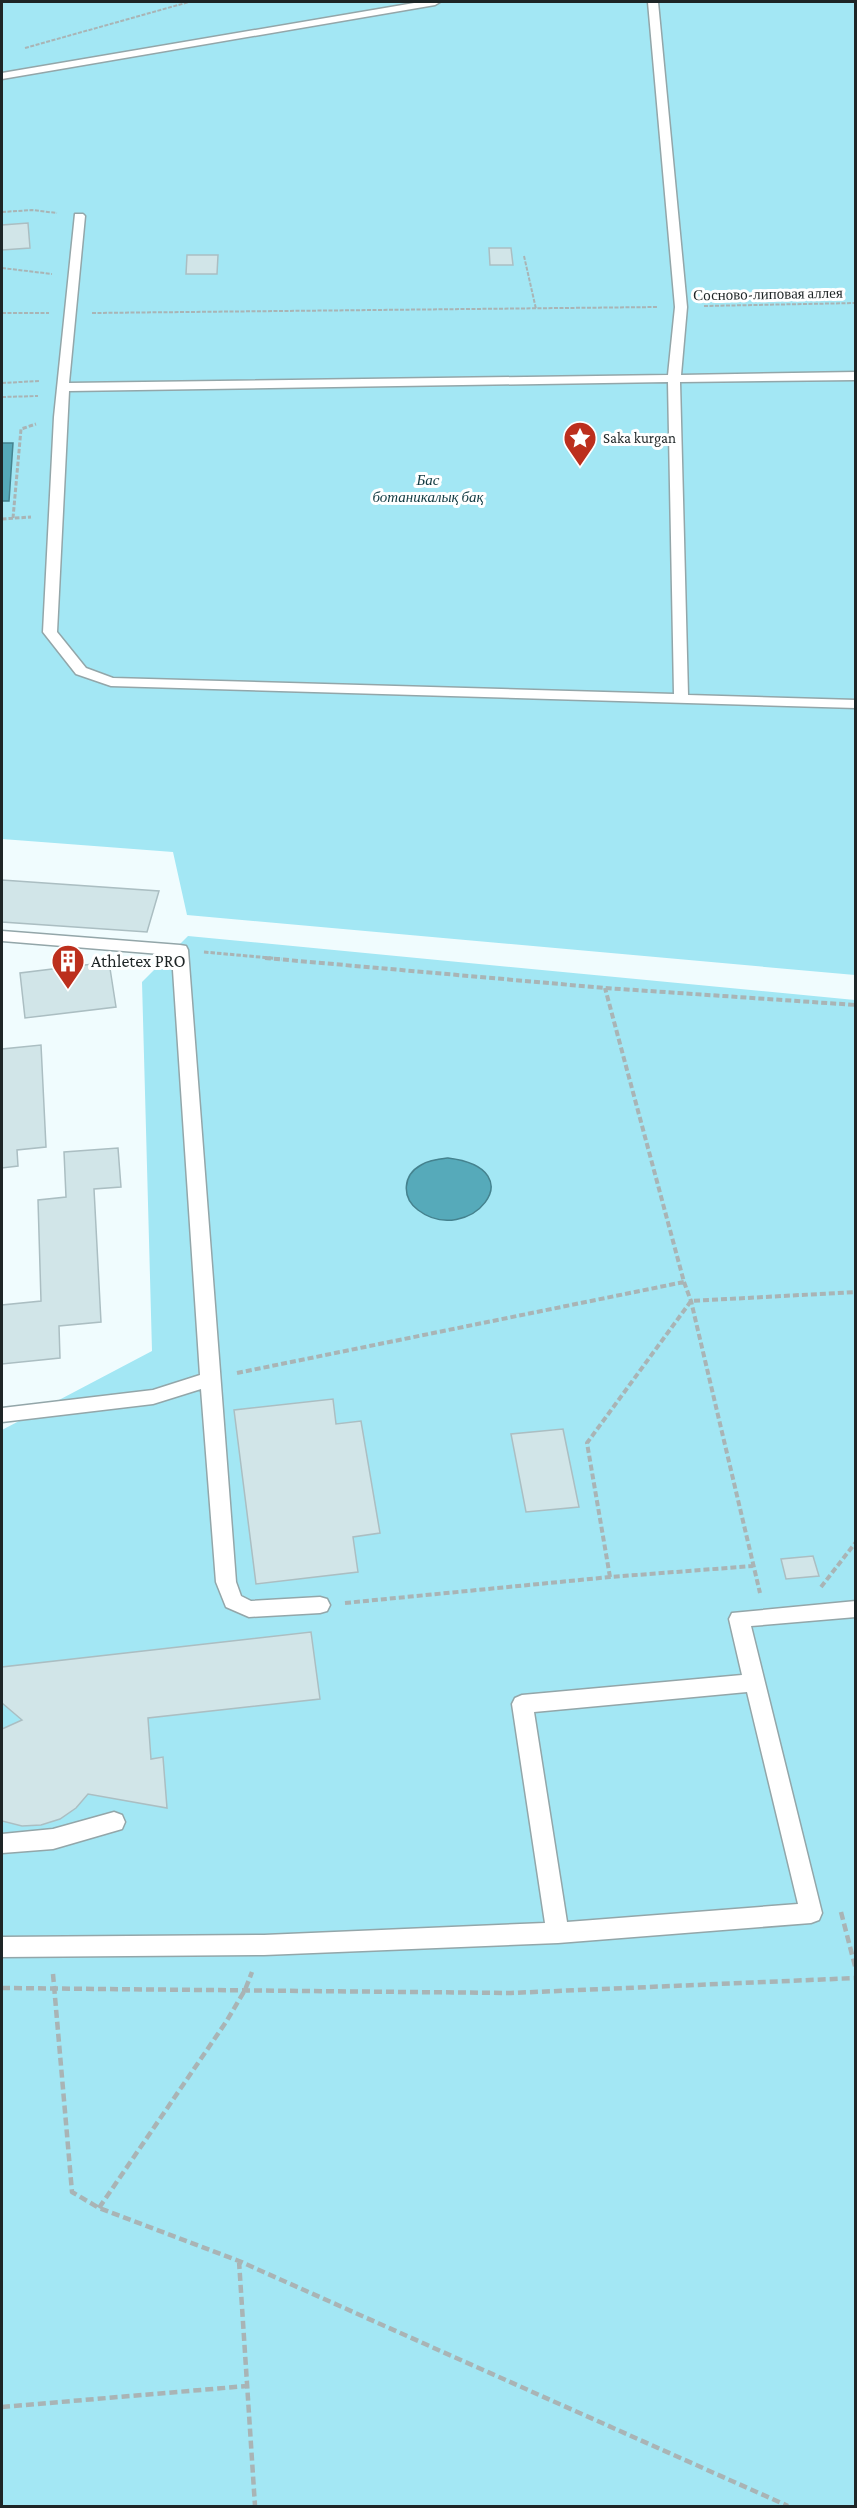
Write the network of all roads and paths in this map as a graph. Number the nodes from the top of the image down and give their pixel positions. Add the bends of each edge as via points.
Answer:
1 (189, 2) edge
2 (435, 2) edge
3 (653, 2) edge
4 (24, 49) dead end
5 (2, 76) edge
6 (2, 212) edge
7 (79, 216) joint
8 (524, 256) dead end
9 (2, 268) edge
10 (74, 277) junction
11 (855, 303) edge
12 (681, 307) junction
13 (536, 309) junction
14 (2, 313) edge
15 (70, 314) junction
16 (855, 376) edge
17 (674, 379) junction
18 (2, 382) edge
19 (63, 388) junction
20 (2, 397) edge
21 (60, 417) junction
22 (54, 516) junction
23 (13, 518) junction
24 (2, 519) edge
25 (681, 699) junction
26 (855, 704) edge
27 (2, 936) edge
28 (180, 950) junction
29 (605, 988) junction
30 (855, 1005) edge
31 (855, 1292) edge
32 (210, 1379) junction
33 (2, 1415) edge
34 (855, 1542) edge
35 (753, 1566) dead end
36 (610, 1577) junction
37 (320, 1605) joint
38 (855, 1609) edge
39 (801, 1614) junction
40 (754, 1683) junction
41 (114, 1822) dead end
42 (2, 1845) edge
43 (558, 1933) junction
44 (51, 1945) junction
45 (264, 1945) junction
46 (2, 1947) edge
47 (855, 1978) edge
48 (2, 1988) edge
49 (55, 1988) junction
50 (245, 1990) junction
51 (99, 2208) junction
52 (239, 2261) junction
53 (247, 2386) junction
54 (2, 2407) edge
55 (255, 2506) edge
56 (788, 2506) edge

1 - 4 path
2 - 5 lane
3 - 12 lane
6 - 7 path via 32,210
7 - 10 lane
8 - 13 path
9 - 10 path
10 - 15 lane
11 - 12 path, Сосново-липовая аллея
12 - 13 path, Сосново-липовая аллея
12 - 17 lane
13 - 15 path, Сосново-липовая аллея
14 - 15 path, Сосново-липовая аллея
15 - 19 lane
16 - 17 lane
17 - 19 lane
17 - 25 lane
18 - 19 path
19 - 20 path
19 - 21 lane
21 - 22 lane
21 - 23 path via 21,429
22 - 23 path
22 - 25 lane via 50,632 81,670 111,682
23 - 24 path
25 - 26 lane
27 - 28 lane
28 - 29 path
28 - 32 lane
29 - 30 path
29 - 32 path via 684,1282
31 - 36 path via 691,1301 587,1443
32 - 33 lane via 153,1397
32 - 37 lane via 226,1582 233,1601 249,1609
34 - 39 path
35 - 36 path
36 - 37 path
38 - 39 lane
39 - 40 lane via 739,1619
40 - 43 lane via 522,1704
40 - 43 lane via 811,1913
41 - 42 lane via 53,1839
43 - 45 lane
44 - 45 lane
44 - 46 lane
44 - 49 path
45 - 50 path
47 - 50 path via 511,1994
48 - 49 path
49 - 50 path
49 - 51 path via 72,2192
50 - 51 path
51 - 52 path
52 - 53 path
52 - 56 path
53 - 54 path
53 - 55 path

